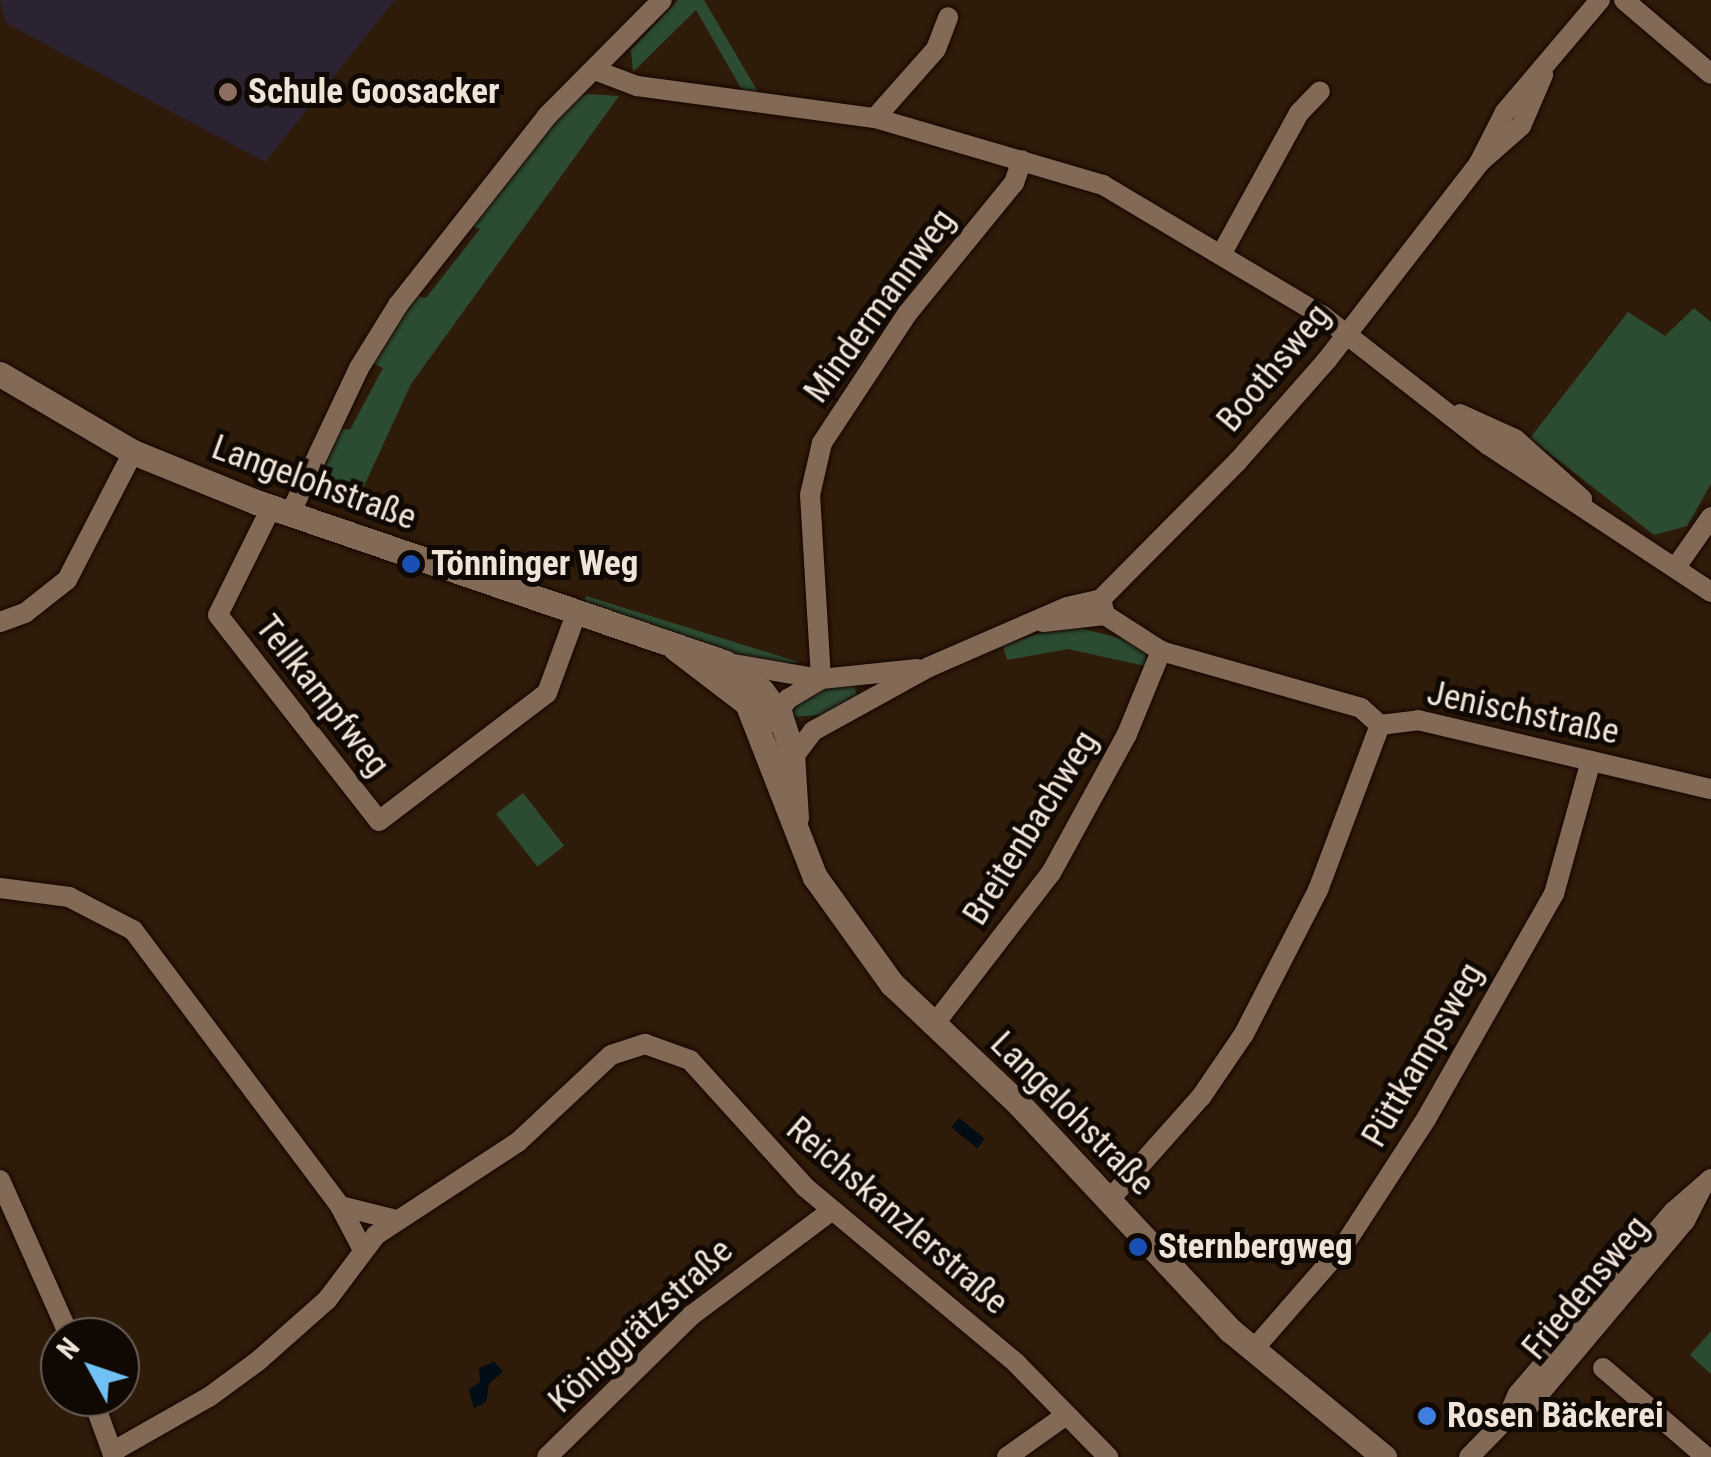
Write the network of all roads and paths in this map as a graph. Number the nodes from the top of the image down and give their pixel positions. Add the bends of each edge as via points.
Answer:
1 (662, 0) edge
2 (1600, 0) edge
3 (1624, 0) edge
4 (948, 17) dead end
5 (598, 71) junction
6 (1711, 74) edge
7 (1320, 91) dead end
8 (874, 118) junction
9 (1022, 160) junction
10 (1222, 254) junction
11 (1346, 334) junction
12 (0, 374) edge
13 (133, 452) junction
14 (280, 511) junction
15 (1711, 518) edge
16 (1676, 567) junction
17 (1711, 592) edge
18 (1103, 607) junction
19 (576, 614) junction
20 (0, 622) edge
21 (675, 648) junction
22 (1161, 651) junction
23 (724, 662) junction
24 (929, 667) junction
25 (821, 678) junction
26 (747, 703) junction
27 (778, 716) junction
28 (822, 725) junction
29 (1380, 726) junction
30 (763, 742) junction
31 (792, 759) junction
32 (1591, 761) junction
33 (1711, 789) edge
34 (797, 828) junction
35 (0, 888) edge
36 (933, 1026) junction
37 (0, 1180) edge
38 (1706, 1184) edge
39 (1110, 1199) junction
40 (340, 1206) junction
41 (831, 1211) junction
42 (396, 1220) junction
43 (362, 1248) junction
44 (61, 1317) edge
45 (1253, 1350) junction
46 (1603, 1368) dead end
47 (1066, 1415) junction
48 (99, 1417) edge
49 (113, 1454) edge
50 (547, 1457) edge
51 (1007, 1457) edge
52 (1108, 1457) edge
53 (1384, 1457) edge
54 (1469, 1457) edge
55 (1706, 1457) edge

1 - 5 street
2 - 11 street, Boothsweg via 1543,73 1522,126 1480,164
3 - 6 street
4 - 8 street via 936,49
5 - 8 street via 636,86
5 - 14 street via 547,116 398,305
7 - 10 street via 1298,113
8 - 9 street
9 - 10 street via 1103,185
9 - 25 street, Mindermannweg via 1014,184 907,314 822,443 810,495
10 - 11 street
11 - 16 street via 1488,445
11 - 18 street, Boothsweg
12 - 13 street, Langelohstraße
13 - 14 street, Langelohstraße
13 - 20 street via 67,580 26,613
14 - 19 street, Langelohstraße
14 - 19 street, Tellkampfweg via 218,615 379,820 547,692
15 - 16 street
16 - 17 street
18 - 22 street, Jenischstraße
18 - 24 street via 1067,606 1044,622
19 - 21 street, Langelohstraße
21 - 23 street, Langelohstraße
21 - 26 street, Langelohstraße
22 - 29 street, Jenischstraße via 1361,708
22 - 36 street, Breitenbachweg via 1127,734 1068,846
23 - 25 street
23 - 27 street, Langelohstraße
24 - 25 street
24 - 28 street
25 - 27 street
26 - 27 street
26 - 30 street, Langelohstraße
27 - 28 street
27 - 30 street
27 - 31 street, Langelohstraße
28 - 31 street
29 - 32 street, Jenischstraße via 1418,720
29 - 39 street via 1318,890 1244,1034 1201,1096
30 - 34 street, Langelohstraße
31 - 34 street, Langelohstraße
32 - 33 street, Jenischstraße
32 - 45 street, Püttkampsweg via 1554,894 1426,1119 1343,1248
34 - 36 street, Langelohstraße via 842,920
35 - 40 street via 69,897 133,930
36 - 39 street, Langelohstraße
37 - 44 street
38 - 54 street, Friedensweg via 1685,1221 1541,1391
39 - 45 street, Langelohstraße
40 - 42 street
40 - 43 street
41 - 42 street, Reichskanzlerstraße via 690,1060 645,1044 611,1055 518,1142
41 - 47 street, Reichskanzlerstraße via 997,1345
41 - 50 street, Königgrätzstraße via 692,1315
42 - 43 street, Reichskanzlerstraße
43 - 49 street, Reichskanzlerstraße via 328,1300 258,1361
45 - 53 street, Langelohstraße
46 - 55 street
47 - 51 street
47 - 52 street, Reichskanzlerstraße
48 - 49 street

